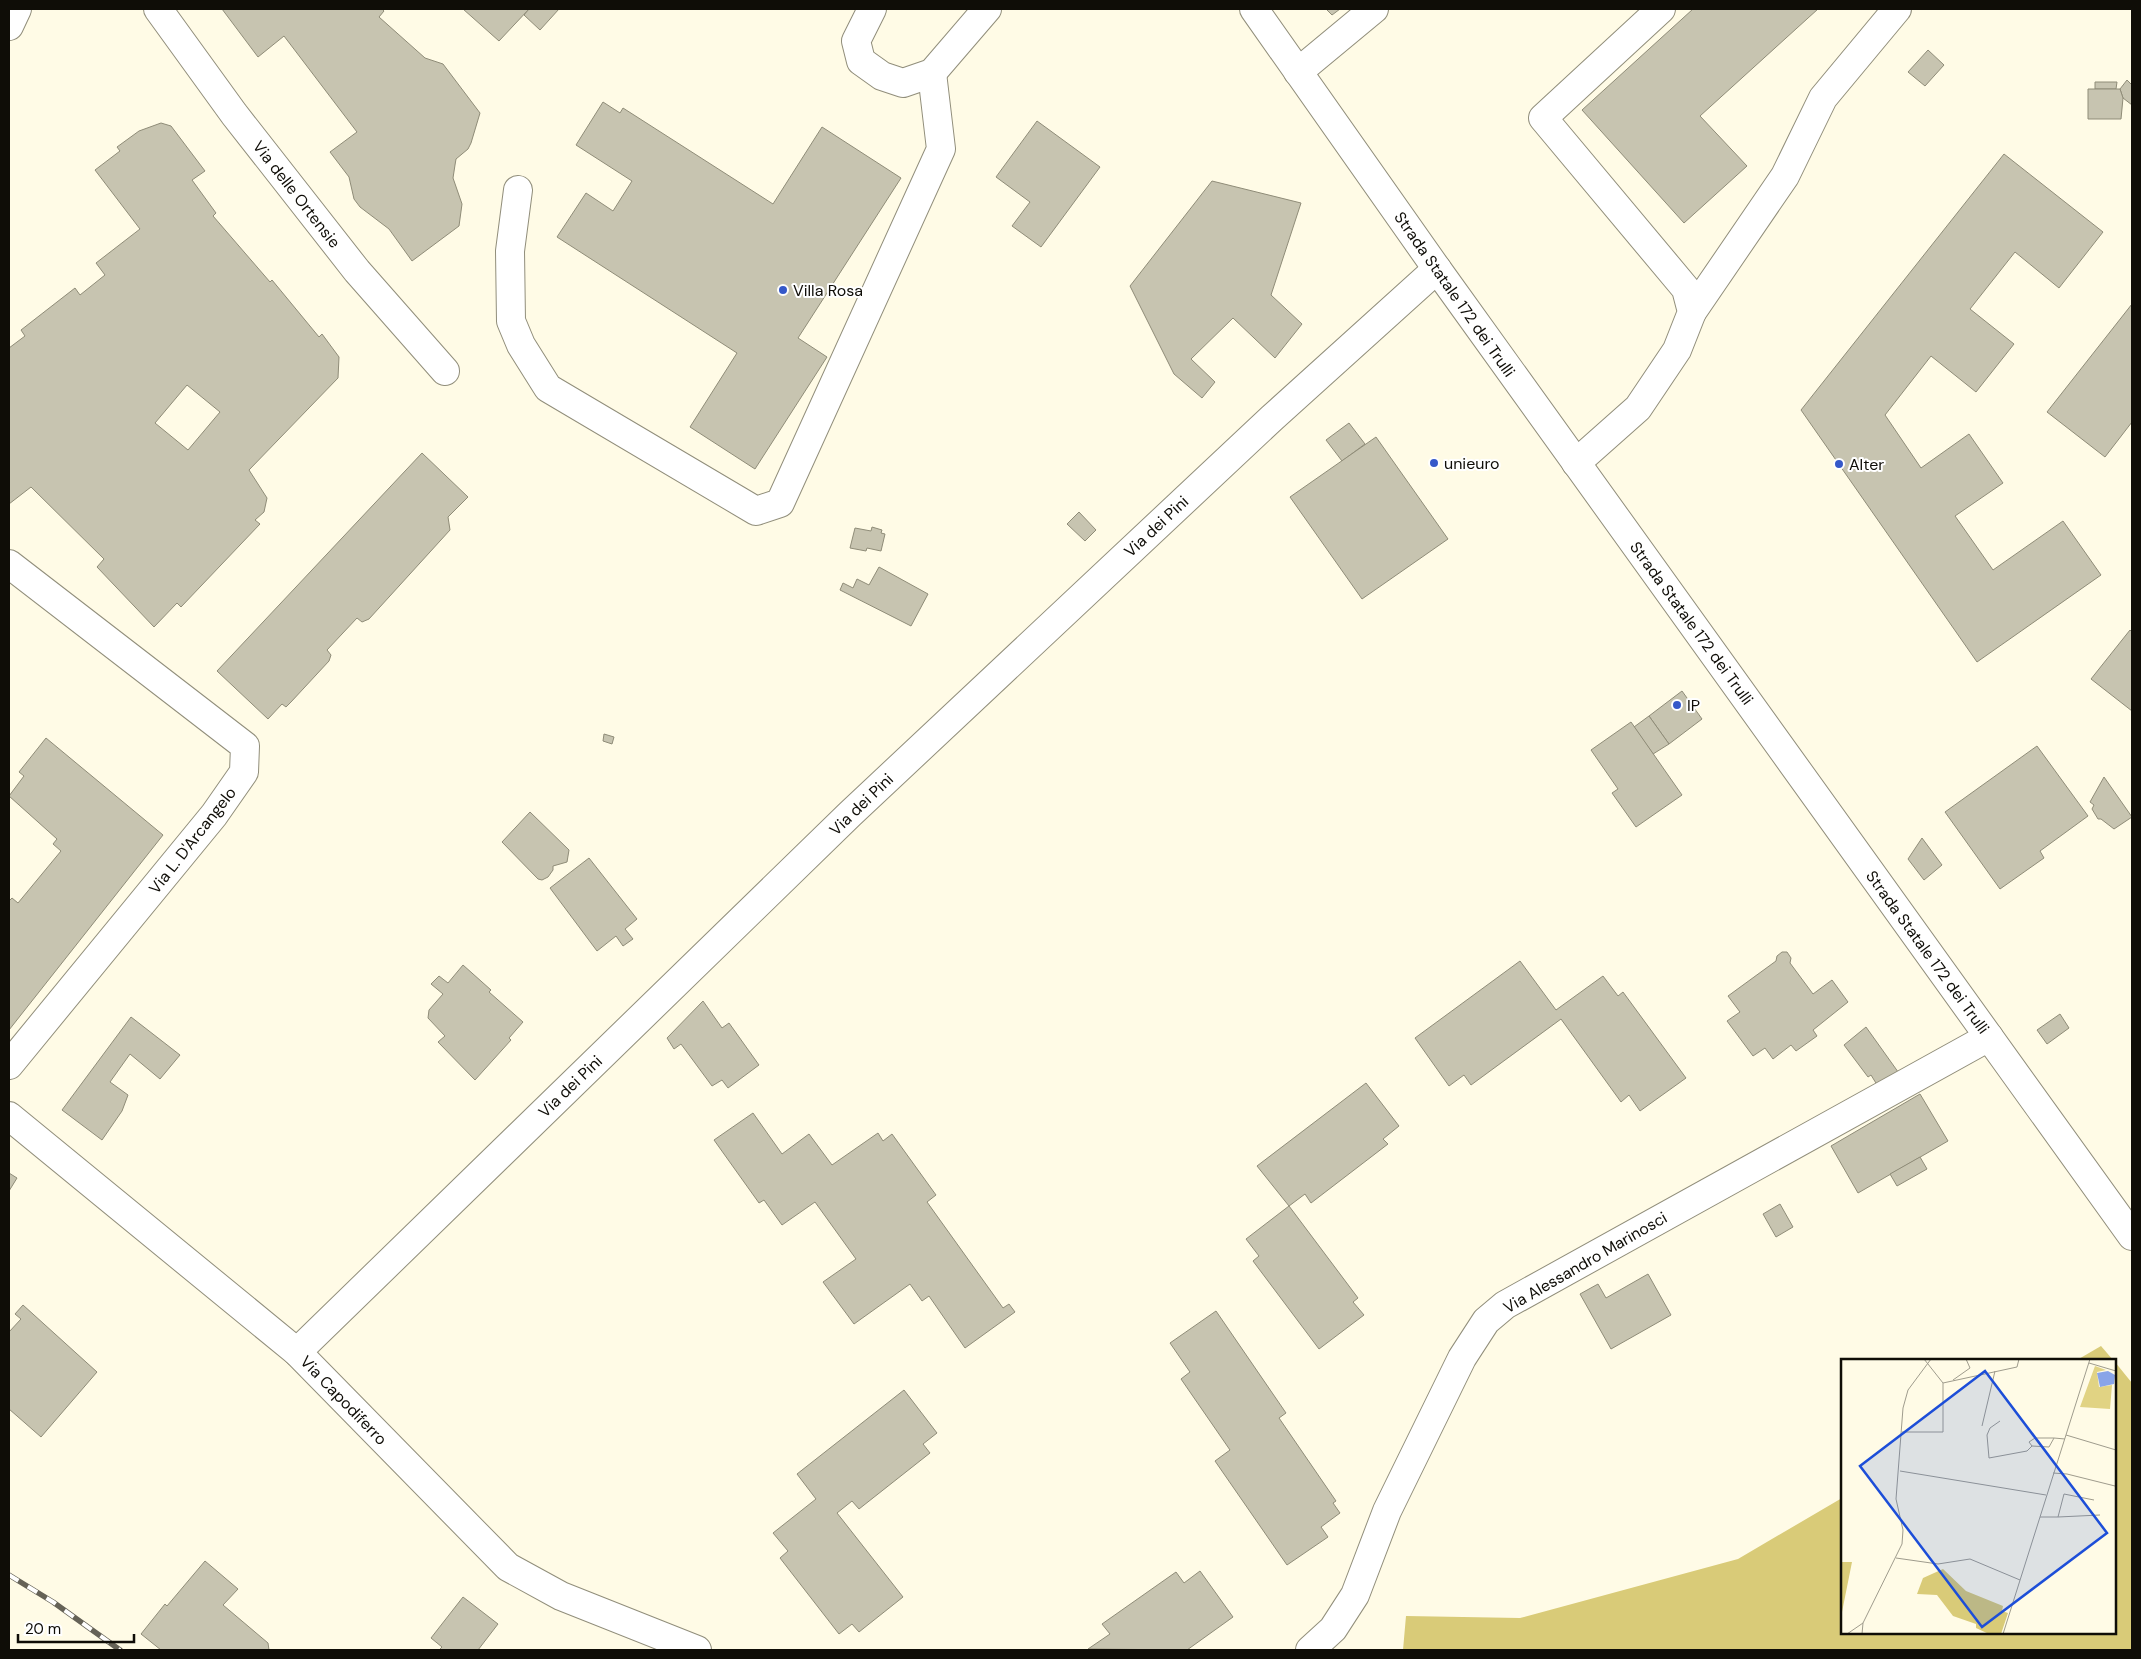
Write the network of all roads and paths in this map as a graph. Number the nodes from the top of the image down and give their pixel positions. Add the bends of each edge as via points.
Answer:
1 (17, 9) edge
2 (158, 9) edge
3 (872, 9) edge
4 (987, 9) edge
5 (1254, 9) edge
6 (1374, 9) edge
7 (1660, 9) edge
8 (1897, 9) edge
9 (9, 26) edge
10 (1298, 72) junction
11 (932, 74) junction
12 (518, 190) dead end
13 (1437, 269) junction
14 (1692, 312) junction
15 (445, 371) dead end
16 (1576, 463) junction
17 (9, 564) edge
18 (1989, 1037) junction
19 (9, 1065) edge
20 (9, 1116) edge
21 (2132, 1236) edge
22 (297, 1352) junction
23 (697, 1650) edge
24 (1310, 1650) edge

1 - 9 street
2 - 15 street, Via delle Ortensie via 234,114 345,255
3 - 11 street via 856,41 861,61 882,76 903,83
4 - 11 street
5 - 10 street, Strada Statale 172 dei Trulli
6 - 10 street
7 - 14 street via 1543,118 1686,288
8 - 14 street via 1823,98 1786,176
10 - 13 street, Strada Statale 172 dei Trulli
11 - 12 street via 941,149 780,503 756,511 548,388 521,346 511,321 510,252
13 - 16 street, Strada Statale 172 dei Trulli
13 - 22 street, Via dei Pini via 1272,418 850,814
14 - 16 street via 1677,350 1638,408
16 - 18 street, Strada Statale 172 dei Trulli
17 - 19 street, Via L. D'Arcangelo via 245,746 244,772 214,815
18 - 21 street, Strada Statale 172 dei Trulli
18 - 24 street, Via Alessandro Marinosci via 1505,1305 1486,1321 1462,1358 1387,1511 1355,1595 1333,1629
20 - 22 street, Via Capodiferro
22 - 23 street, Via Capodiferro via 508,1567 562,1596

